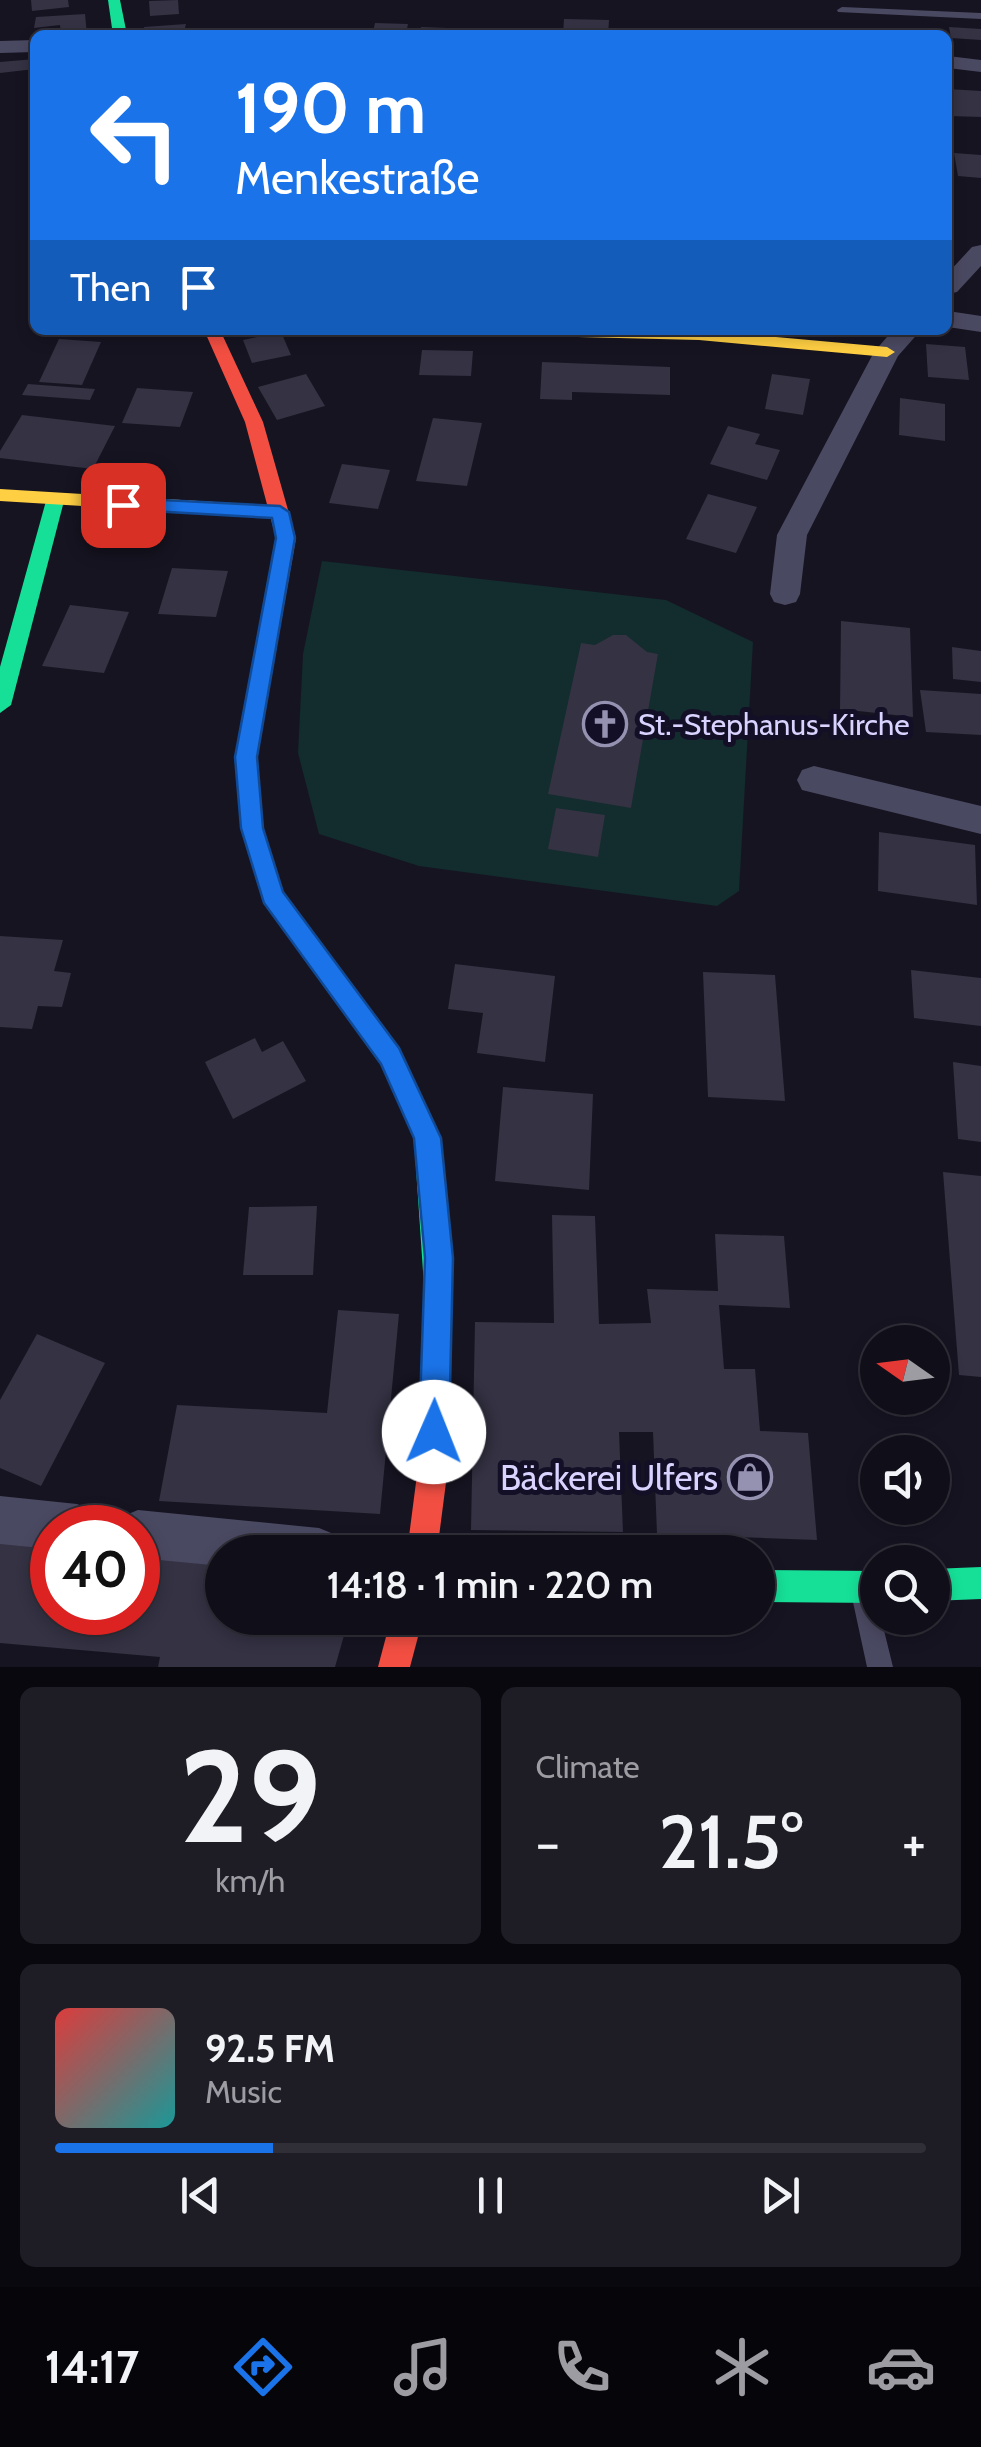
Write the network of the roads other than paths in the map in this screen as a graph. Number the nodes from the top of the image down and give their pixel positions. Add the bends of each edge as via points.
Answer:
1 (114, 0) edge
2 (842, 10) dead end
3 (981, 16) edge
4 (119, 30) edge
5 (30, 46) edge
6 (0, 47) edge
7 (952, 62) edge
8 (981, 66) edge
9 (981, 252) edge
10 (952, 284) edge
11 (952, 320) edge
12 (981, 324) edge
13 (214, 335) edge
14 (699, 335) edge
15 (903, 335) edge
16 (887, 352) junction
17 (0, 495) edge
18 (55, 501) junction
19 (280, 512) junction
20 (785, 594) dead end
21 (0, 706) edge
22 (814, 780) dead end
23 (981, 820) edge
24 (0, 1520) edge
25 (30, 1523) edge
26 (424, 1535) edge
27 (160, 1536) edge
28 (205, 1541) edge
29 (981, 1583) edge
30 (950, 1584) edge
31 (775, 1586) edge
32 (860, 1587) edge
33 (402, 1635) edge
34 (876, 1635) edge
35 (394, 1667) edge
36 (880, 1667) edge

1 - 4 street
2 - 3 lane
5 - 6 street
7 - 8 street
9 - 10 street
11 - 12 street
13 - 19 street via 254,422
14 - 16 street
15 - 16 street
16 - 20 street via 792,536
17 - 18 street
18 - 19 street
18 - 21 street
19 - 26 street via 286,538 246,757 252,828 273,896 390,1056 428,1138 439,1258 433,1467
22 - 23 street
24 - 25 street
27 - 28 street
29 - 30 street
31 - 32 street
33 - 35 street
34 - 36 lane

